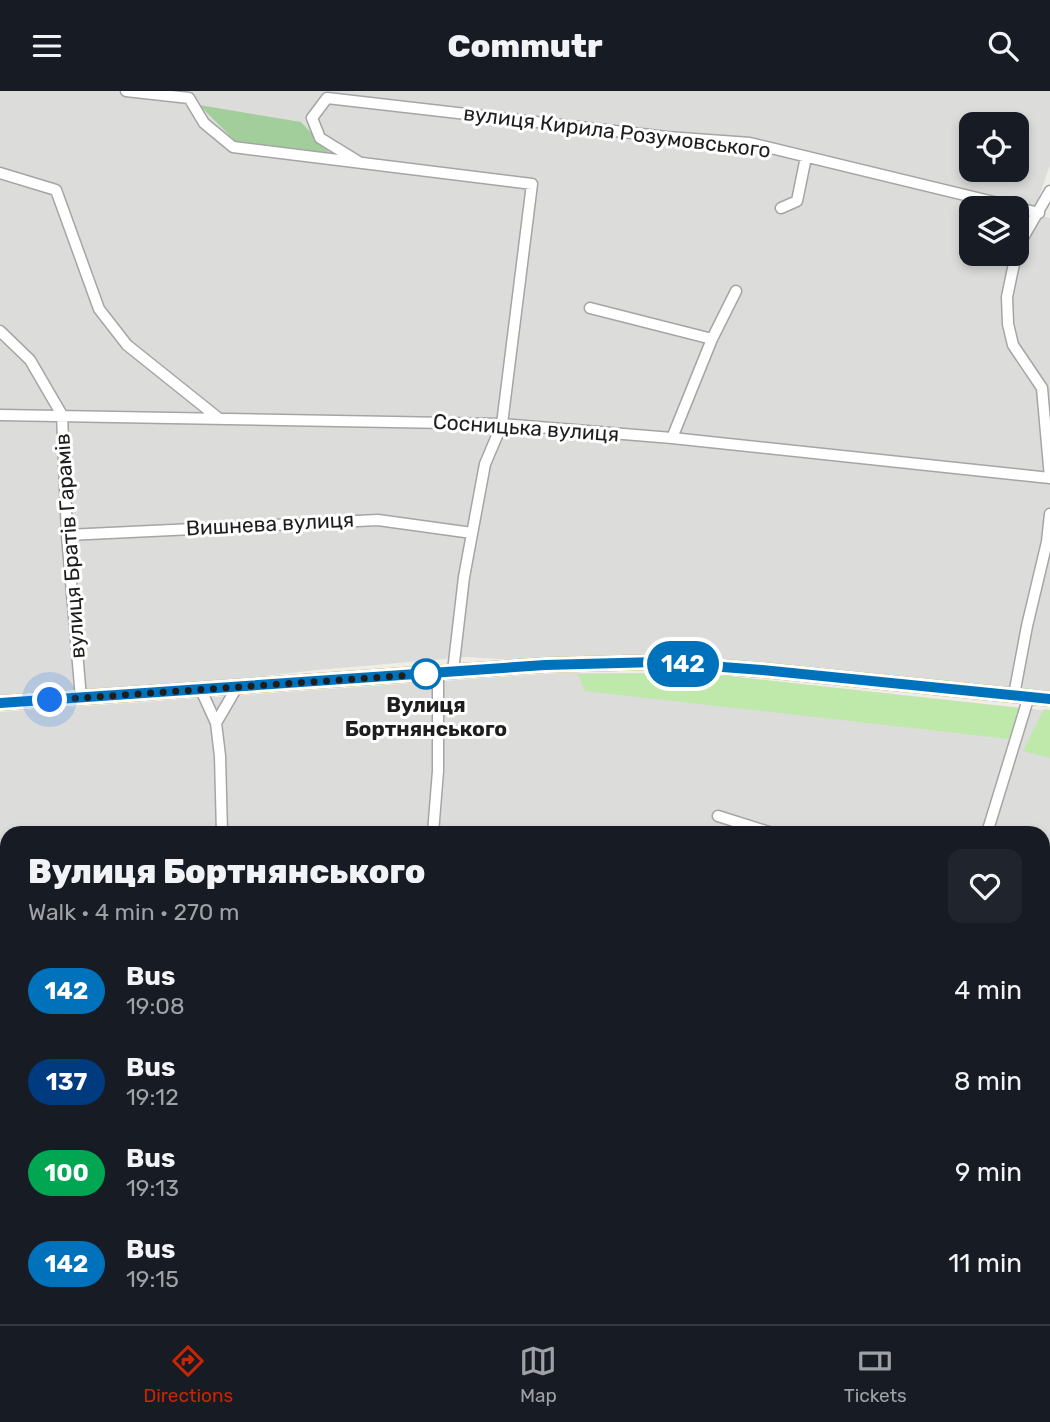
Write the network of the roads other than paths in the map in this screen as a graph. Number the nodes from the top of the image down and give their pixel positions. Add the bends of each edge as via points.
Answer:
1 (126, 91) edge
2 (806, 157) junction
3 (364, 165) junction
4 (0, 173) edge
5 (1050, 191) edge
6 (781, 208) dead end
7 (1039, 213) junction
8 (1029, 227) edge
9 (1013, 266) edge
10 (736, 291) dead end
11 (590, 308) dead end
12 (0, 331) edge
13 (712, 339) junction
14 (0, 415) edge
15 (62, 415) junction
16 (218, 417) junction
17 (502, 424) junction
18 (672, 438) junction
19 (1050, 478) edge
20 (1050, 514) edge
21 (472, 533) junction
22 (66, 535) junction
23 (453, 671) junction
24 (438, 672) junction
25 (237, 687) junction
26 (201, 690) junction
27 (1014, 695) junction
28 (1029, 696) junction
29 (81, 698) junction
30 (1050, 699) edge
31 (0, 703) edge
32 (216, 723) junction
33 (718, 816) dead end
34 (222, 826) edge
35 (434, 826) edge
36 (750, 826) edge
37 (990, 826) edge

1 - 3 street, вулиця Кирила Розумовського via 189,97 204,123 233,147
2 - 3 street, вулиця Кирила Розумовського via 750,143 327,99 312,118 320,138
2 - 6 street via 797,201
2 - 7 street, вулиця Кирила Розумовського
3 - 17 street, вулиця Кирила Розумовського via 532,184
4 - 16 street via 56,190 99,309 127,345
5 - 7 street
7 - 8 street
9 - 19 street via 1007,297 1008,324 1013,345 1042,388
10 - 13 street
11 - 13 street
12 - 15 street, вулиця Братів Гарамів via 30,360
13 - 18 street
14 - 15 street, Сосницька вулиця
15 - 16 street, Сосницька вулиця
15 - 22 street, вулиця Братів Гарамів
16 - 17 street, Сосницька вулиця
17 - 18 street, Сосницька вулиця
17 - 21 street via 485,464
18 - 19 street, Сосницька вулиця
20 - 27 street
21 - 22 street, Вишнева вулиця via 378,520
21 - 23 street
22 - 29 street, вулиця Братів Гарамів
23 - 24 main road
23 - 27 main road via 657,662
24 - 25 main road
24 - 35 street
25 - 26 main road
25 - 32 street
26 - 29 main road
26 - 32 street
27 - 28 main road
28 - 30 main road
28 - 37 street
29 - 31 main road
32 - 34 street
33 - 36 street

